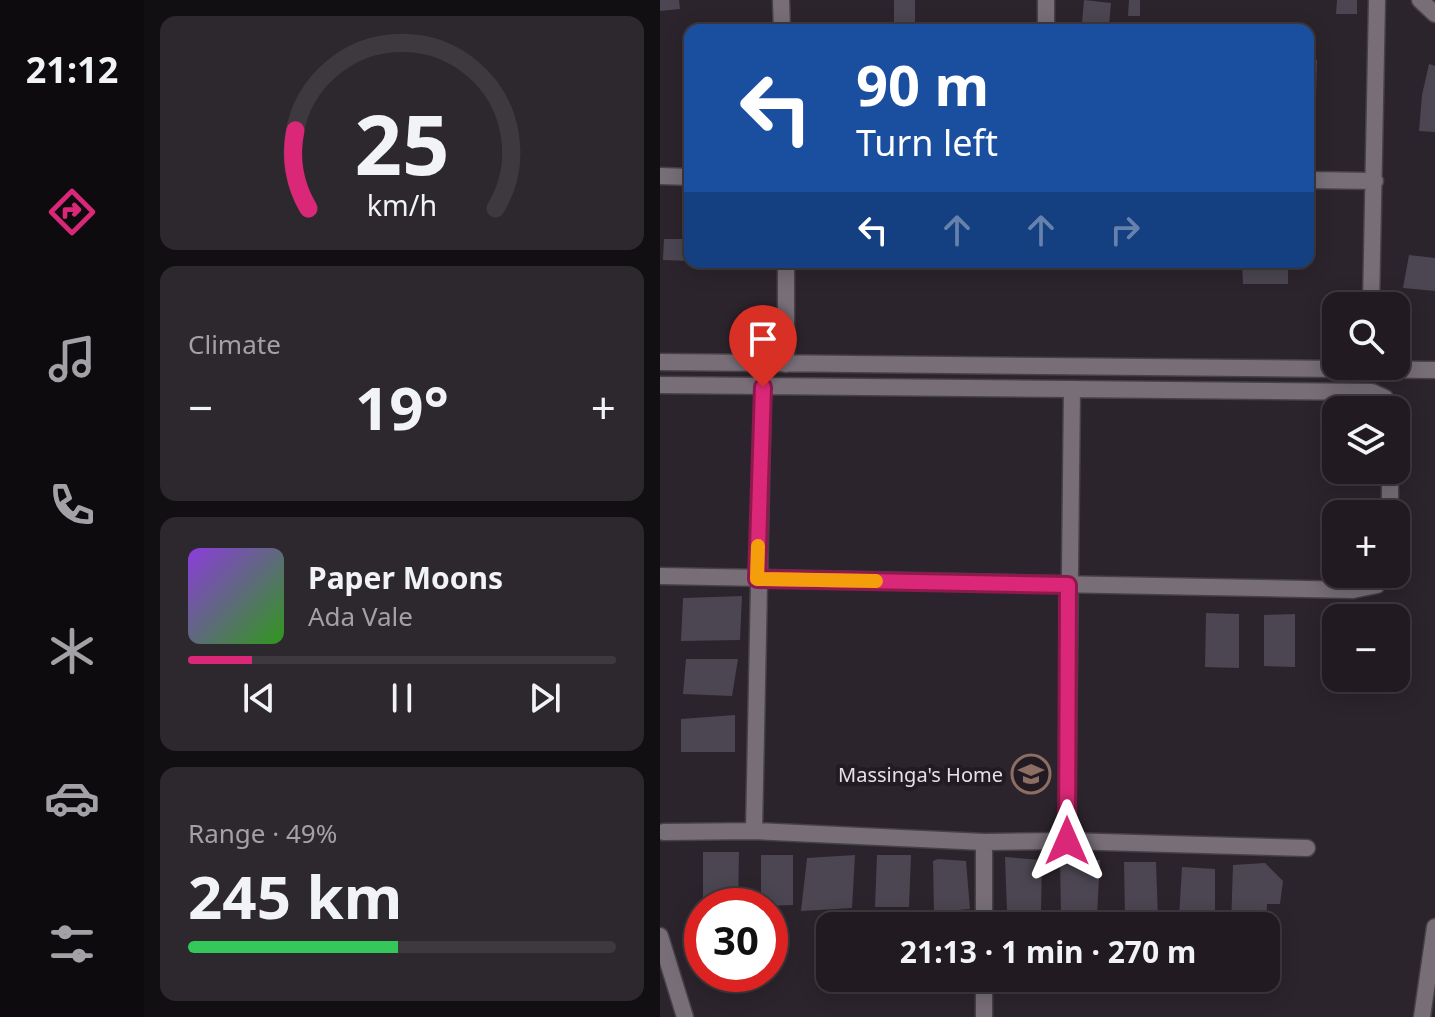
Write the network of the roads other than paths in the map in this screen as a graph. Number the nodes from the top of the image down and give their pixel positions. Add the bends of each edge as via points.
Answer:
1 (781, 0) edge
2 (1046, 0) edge
3 (1377, 0) edge
4 (1420, 0) edge
5 (1435, 14) edge
6 (782, 24) edge
7 (1046, 24) edge
8 (660, 176) edge
9 (684, 177) edge
10 (1314, 180) edge
11 (1375, 181) junction
12 (786, 268) edge
13 (1371, 292) edge
14 (660, 362) edge
15 (786, 364) junction
16 (1322, 367) edge
17 (1410, 369) edge
18 (1435, 370) edge
19 (660, 385) edge
20 (763, 387) junction
21 (1072, 389) junction
22 (1381, 396) edge
23 (660, 576) edge
24 (757, 579) junction
25 (1068, 585) junction
26 (1363, 588) edge
27 (754, 831) junction
28 (664, 832) dead end
29 (1067, 841) junction
30 (984, 842) junction
31 (1307, 848) dead end
32 (984, 912) edge
33 (1435, 927) edge
34 (660, 936) edge
35 (984, 992) edge
36 (685, 1017) edge
37 (984, 1017) edge
38 (1422, 1017) edge

1 - 6 street
2 - 7 street
3 - 11 street
4 - 5 street
8 - 9 street
10 - 11 street
11 - 13 street
12 - 15 street
14 - 15 street
15 - 16 street
17 - 18 street
19 - 20 street
20 - 21 street
20 - 24 street
21 - 22 street
21 - 25 street
23 - 24 street
24 - 25 street
24 - 27 street
25 - 26 street
25 - 29 street
27 - 28 street
27 - 30 street
29 - 30 street
29 - 31 street
30 - 32 street
33 - 38 street
34 - 36 street
35 - 37 street

